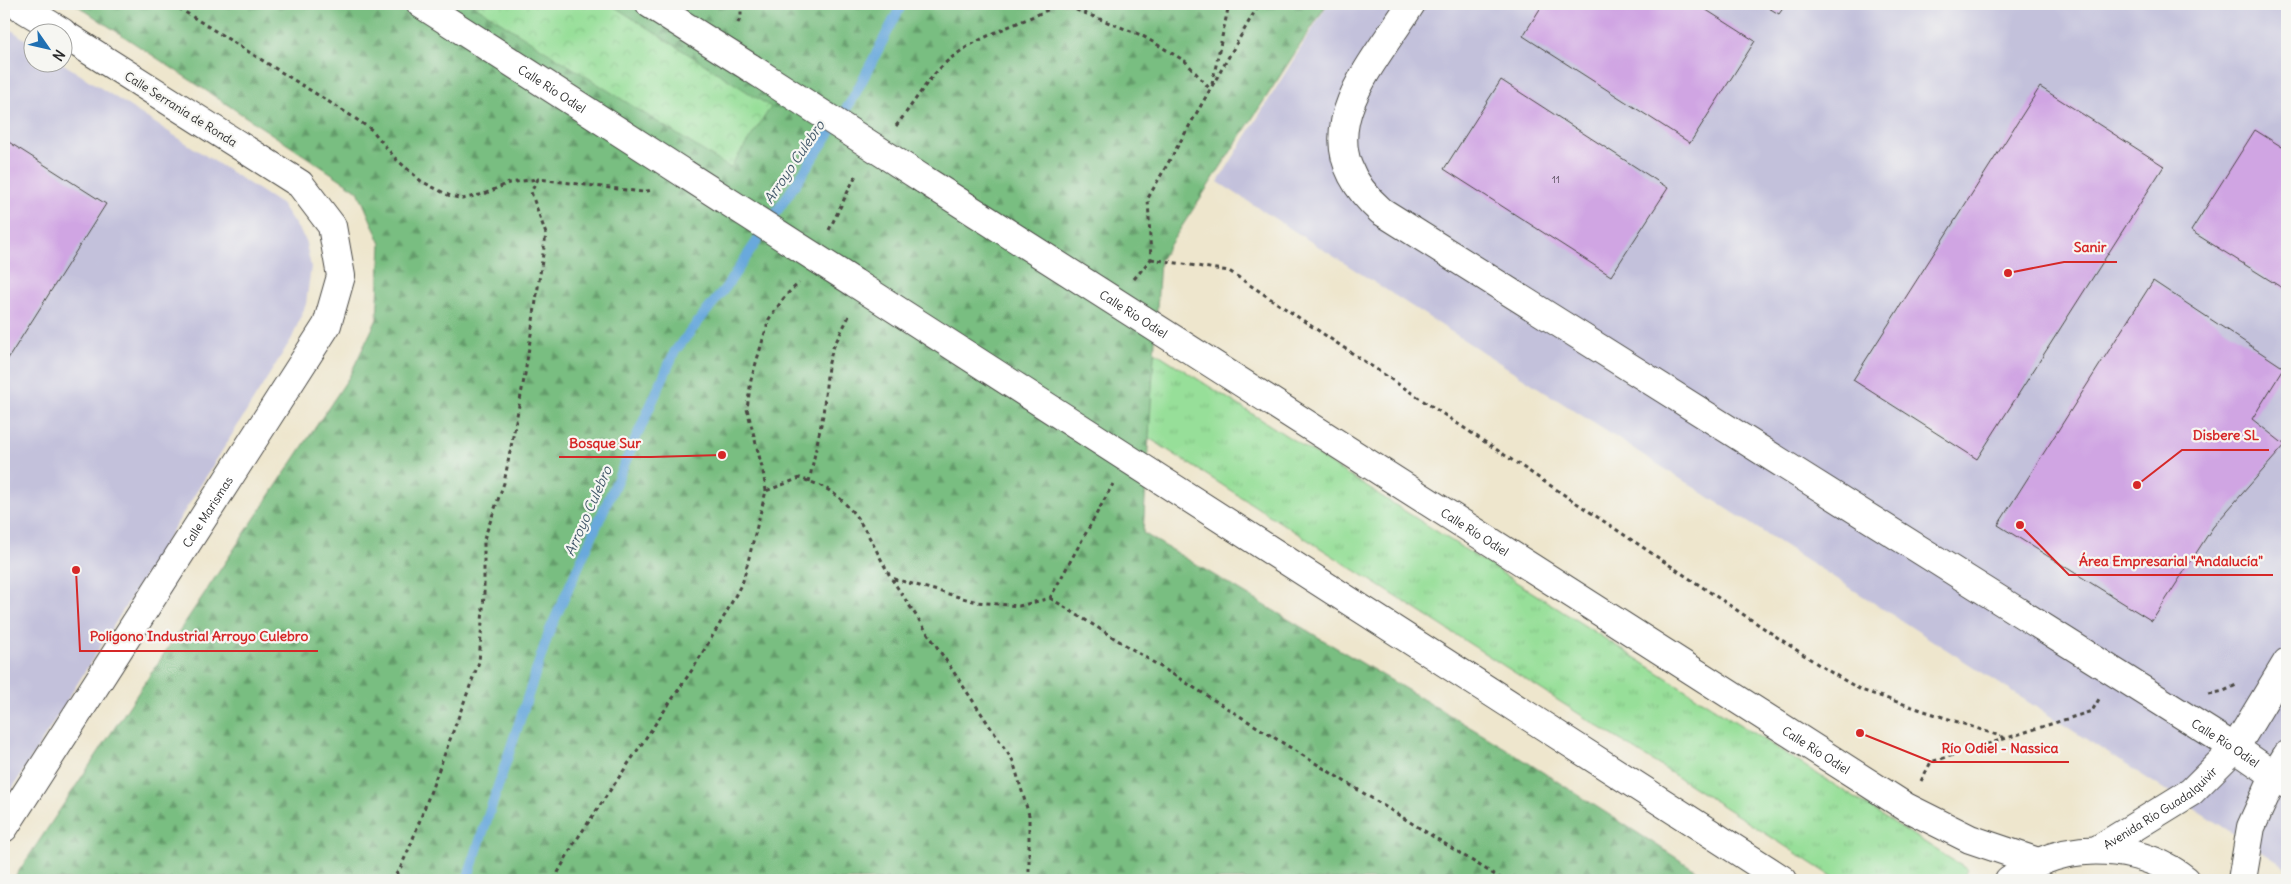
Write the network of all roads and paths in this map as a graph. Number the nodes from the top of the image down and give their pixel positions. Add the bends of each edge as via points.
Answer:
1 (16, 4) edge
2 (172, 4) edge
3 (421, 4) edge
4 (650, 4) edge
5 (1060, 4) edge
6 (1229, 4) edge
7 (1259, 4) edge
8 (1411, 4) edge
9 (45, 22) edge
10 (72, 39) edge
11 (1210, 89) junction
12 (892, 130) dead end
13 (861, 168) dead end
14 (685, 174) junction
15 (538, 179) junction
16 (300, 184) joint
17 (824, 238) dead end
18 (1150, 259) junction
19 (802, 281) dead end
20 (861, 286) junction
21 (1115, 302) junction
22 (1128, 458) junction
23 (809, 482) junction
24 (766, 491) junction
25 (891, 578) junction
26 (1050, 598) junction
27 (2282, 671) edge
28 (2115, 673) junction
29 (2201, 695) dead end
30 (2006, 738) junction
31 (2235, 748) junction
32 (2283, 772) edge
33 (1906, 807) junction
34 (4, 828) edge
35 (2096, 850) junction
36 (2038, 862) junction
37 (390, 880) edge
38 (554, 880) edge
39 (1028, 880) edge
40 (1503, 880) edge
41 (1783, 880) edge
42 (2009, 880) edge
43 (2186, 880) edge
44 (2242, 880) edge

1 - 9 street, Calle Serranía de Ronda
2 - 15 path via 372,130 421,182 448,196 462,199 509,183
3 - 14 street, Calle Río Odiel
4 - 21 street, Calle Río Odiel, bridge
5 - 11 path via 1141,35 1185,62
5 - 12 path via 991,34 957,53 926,83
6 - 11 path
7 - 11 path
8 - 28 street, Calle Río Odiel via 1350,101 1344,123 1345,159 1364,196 1381,211
10 - 16 street, Calle Serranía de Ronda
11 - 18 path via 1148,198
13 - 17 path
14 - 15 path via 668,186 643,192
14 - 20 street, Calle Río Odiel, bridge
15 - 37 path via 531,192 546,234 526,374 504,483 484,539 479,662 411,844 399,871
16 - 34 street, Calle Marismas via 332,226 341,276 327,325
18 - 21 path
18 - 30 path via 1229,271 1861,690
19 - 24 path via 786,295 769,320 751,380 748,409
20 - 22 street
20 - 23 path via 828,366 823,414
21 - 33 street, Calle Río Odiel
22 - 26 path
22 - 41 street
23 - 24 path via 800,478
23 - 25 path via 846,503
24 - 38 path via 743,581 725,615 694,667 573,845
25 - 26 path via 977,602 1018,606
25 - 39 path via 1013,761 1029,815
26 - 40 path
27 - 29 path via 2255,668 2243,681 2224,691
27 - 31 street, Avenida Río Guadalquivir
28 - 30 path via 2092,710
28 - 31 street, Calle Río Odiel
30 - 33 path via 1931,762
31 - 32 street, Calle Río Odiel
31 - 35 street, Avenida Río Guadalquivir via 2191,792
32 - 44 street via 2251,827
33 - 36 street, Calle Río Odiel via 1970,839
35 - 36 street via 2066,853
35 - 43 street via 2136,855 2176,872
36 - 42 street

